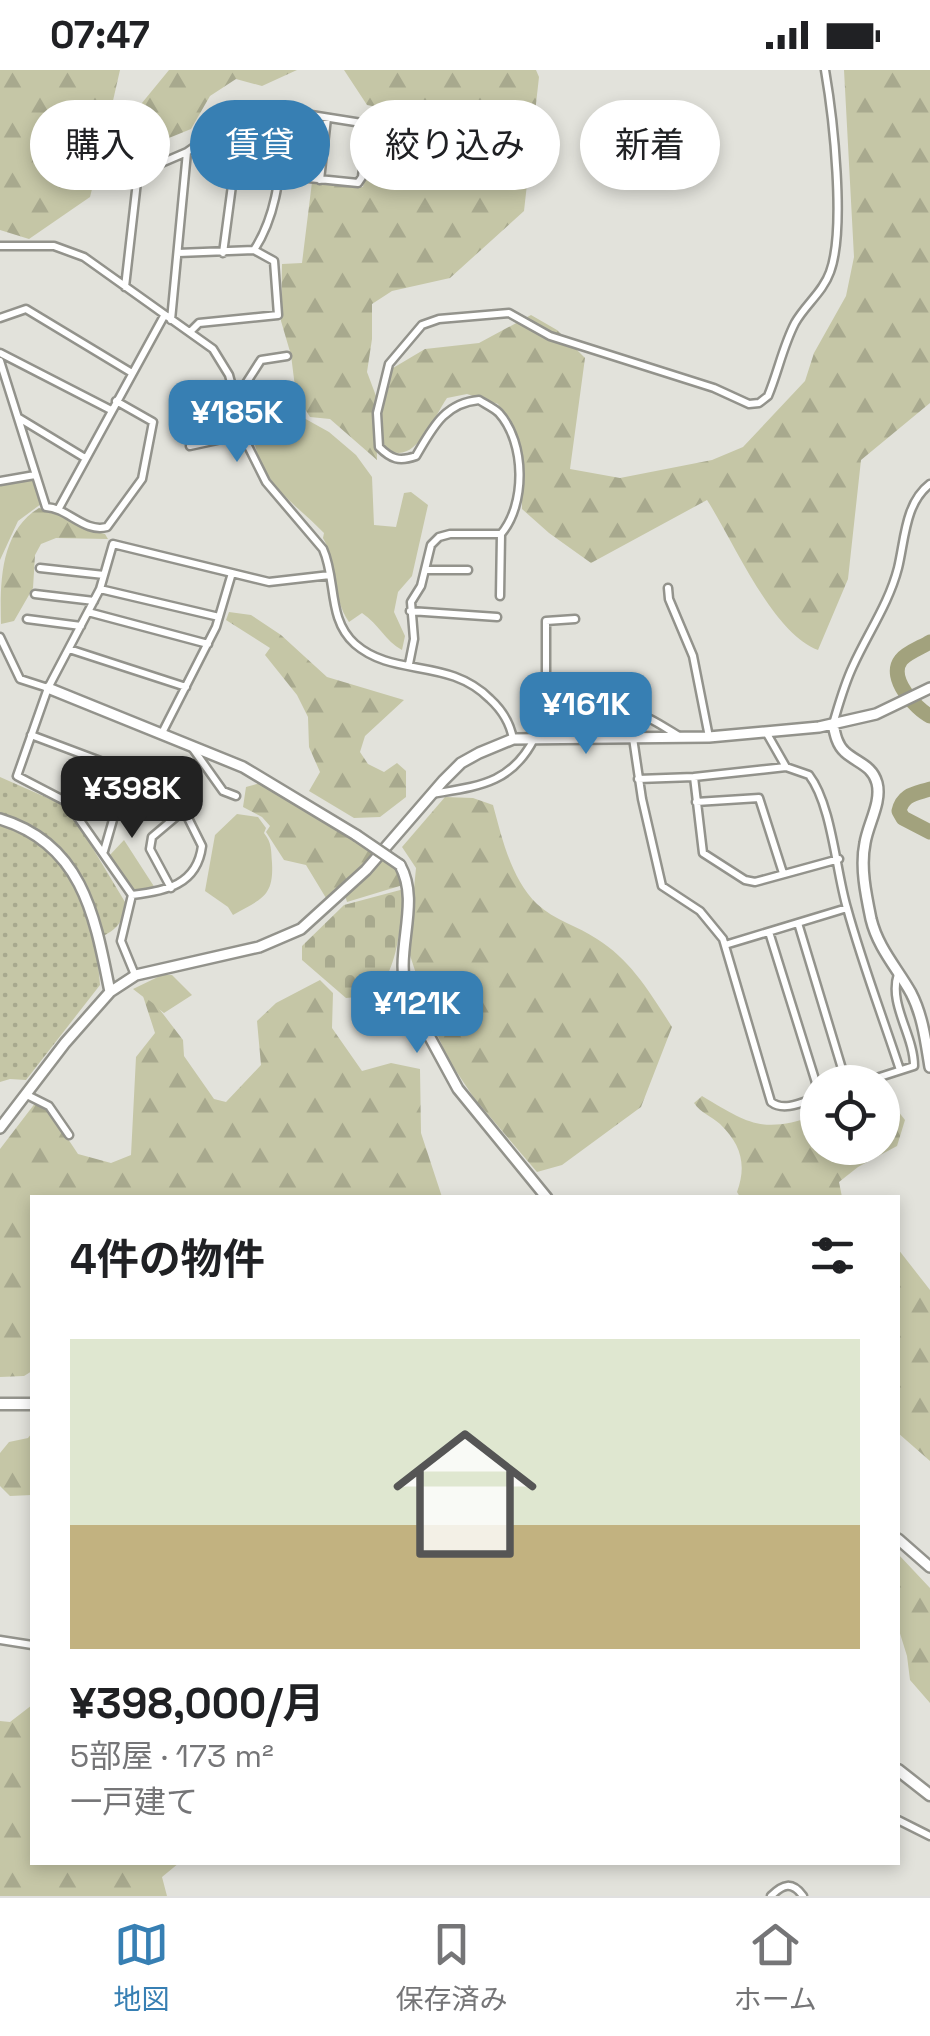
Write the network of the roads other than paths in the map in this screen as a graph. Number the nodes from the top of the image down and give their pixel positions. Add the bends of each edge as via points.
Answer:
1 (824, 70) edge
2 (330, 118) edge
3 (190, 150) edge
4 (187, 152) junction
5 (330, 181) edge
6 (231, 190) edge
7 (277, 190) edge
8 (0, 246) edge
9 (254, 250) junction
10 (178, 253) junction
11 (223, 254) junction
12 (125, 288) junction
13 (0, 309) edge
14 (12, 314) junction
15 (0, 318) edge
16 (168, 318) junction
17 (190, 332) junction
18 (0, 352) edge
19 (287, 356) dead end
20 (0, 361) edge
21 (132, 374) junction
22 (236, 400) junction
23 (116, 401) junction
24 (111, 410) junction
25 (19, 418) junction
26 (245, 434) junction
27 (190, 446) dead end
28 (84, 458) junction
29 (35, 475) junction
30 (0, 481) edge
31 (930, 484) edge
32 (59, 508) junction
33 (500, 534) junction
34 (40, 568) dead end
35 (425, 570) junction
36 (468, 570) dead end
37 (232, 572) junction
38 (330, 574) junction
39 (104, 575) junction
40 (668, 588) dead end
41 (100, 589) junction
42 (35, 594) dead end
43 (500, 596) dead end
44 (94, 601) junction
45 (410, 611) junction
46 (88, 612) junction
47 (219, 617) junction
48 (497, 617) dead end
49 (575, 619) dead end
50 (27, 620) dead end
51 (81, 626) junction
52 (0, 638) edge
53 (208, 644) junction
54 (69, 649) junction
55 (408, 664) junction
56 (186, 687) junction
57 (48, 688) junction
58 (930, 688) edge
59 (833, 724) junction
60 (162, 732) junction
61 (766, 732) junction
62 (31, 735) junction
63 (681, 737) junction
64 (709, 737) junction
65 (513, 738) junction
66 (537, 738) junction
67 (591, 738) junction
68 (633, 738) junction
69 (189, 743) junction
70 (86, 757) junction
71 (786, 767) junction
72 (127, 771) junction
73 (694, 777) junction
74 (638, 779) junction
75 (431, 794) junction
76 (236, 796) dead end
77 (67, 802) junction
78 (696, 802) junction
79 (184, 810) junction
80 (0, 818) edge
81 (104, 852) junction
82 (838, 859) junction
83 (784, 873) junction
84 (172, 888) junction
85 (132, 895) junction
86 (846, 908) junction
87 (798, 923) junction
88 (769, 932) junction
89 (725, 944) junction
90 (898, 974) junction
91 (136, 975) junction
92 (110, 992) junction
93 (811, 1065) edge
94 (841, 1065) edge
95 (898, 1065) edge
96 (930, 1068) edge
97 (900, 1070) edge
98 (28, 1095) junction
99 (800, 1102) edge
100 (4, 1117) edge
101 (0, 1128) edge
102 (69, 1134) dead end
103 (545, 1195) edge
104 (0, 1404) edge
105 (30, 1404) edge
106 (900, 1541) edge
107 (930, 1567) edge
108 (0, 1640) edge
109 (30, 1645) edge
110 (900, 1772) edge
111 (930, 1795) edge
112 (900, 1821) edge
113 (930, 1836) edge
114 (772, 1896) edge
115 (803, 1896) edge

1 - 33 street via 836,256 821,290 796,320 768,396 759,403 550,336 509,313 422,326 389,364 378,413 379,447 389,457 416,456 438,418 463,401 479,400 498,413 515,446 518,492 511,522
2 - 5 street via 368,124 358,183
3 - 4 street
4 - 10 street
4 - 12 street via 138,173
6 - 11 street
7 - 9 street
8 - 12 street via 69,250
9 - 11 street
9 - 17 street via 274,261 278,315 199,324
10 - 11 street
10 - 16 street
12 - 16 street
13 - 14 street
14 - 15 street
14 - 21 street via 26,309
16 - 17 street
16 - 21 street
17 - 22 street via 214,348
18 - 24 street
19 - 22 street via 260,360
20 - 25 street
21 - 23 street
22 - 26 street
23 - 24 street
23 - 32 street via 153,422 142,478 107,528 87,526
24 - 28 street
25 - 28 street
25 - 29 street
26 - 27 street
26 - 38 street via 266,482 324,549
28 - 32 street
29 - 30 street
29 - 32 street via 46,507
31 - 59 street via 913,506 892,587 849,674
33 - 35 street via 439,537
33 - 43 street
34 - 39 street
35 - 36 street
35 - 45 street
37 - 38 street via 269,582
37 - 39 street via 112,544
37 - 47 street
38 - 55 street via 345,632 374,657
39 - 41 street
40 - 64 street via 693,656
41 - 44 street
41 - 47 street
42 - 44 street
44 - 46 street
45 - 48 street
45 - 55 street via 414,639
46 - 51 street
46 - 53 street
47 - 53 street
49 - 66 street via 546,621 546,702
50 - 51 street
51 - 54 street
52 - 57 street via 20,679
53 - 56 street
54 - 56 street
54 - 57 street
55 - 65 street via 477,686 509,722
56 - 60 street
57 - 60 street
57 - 62 street
58 - 59 street via 876,714
59 - 61 street
59 - 90 street via 845,752 876,780 864,874 876,936
60 - 69 street
61 - 64 street
61 - 71 street
62 - 70 street
62 - 77 street via 17,776
63 - 64 street
63 - 67 street via 632,712 621,713
63 - 68 street
65 - 66 street
65 - 75 street via 461,764
66 - 67 street
66 - 75 street via 508,773
67 - 68 street
68 - 74 street
69 - 76 street via 223,791
69 - 103 street, bridge via 243,767 400,865 410,895 402,951 408,996 458,1089
70 - 72 street
70 - 77 street
71 - 73 street
71 - 82 street via 814,781
72 - 79 street via 135,766 160,776
72 - 81 street
73 - 74 street
73 - 78 street
74 - 89 street via 662,886 709,920
75 - 91 street via 366,870 302,929 259,947
77 - 81 street
78 - 83 street via 703,853 746,880
78 - 83 street via 759,798
79 - 84 street via 202,852 192,872
79 - 84 street via 150,842
80 - 92 street via 47,842 80,883
81 - 85 street
82 - 83 street
82 - 86 street
84 - 85 street
85 - 91 street via 121,942
86 - 87 street
86 - 95 street
87 - 88 street
87 - 94 street
88 - 89 street
88 - 93 street
89 - 99 street via 770,1102
90 - 96 street via 920,1014
90 - 97 street via 895,992 914,1055 914,1066
91 - 92 street
92 - 98 street
98 - 100 street
98 - 102 street via 49,1106
100 - 101 street
104 - 105 main road
106 - 107 street
108 - 109 street
110 - 111 main road
112 - 113 street
114 - 115 street via 788,1885

